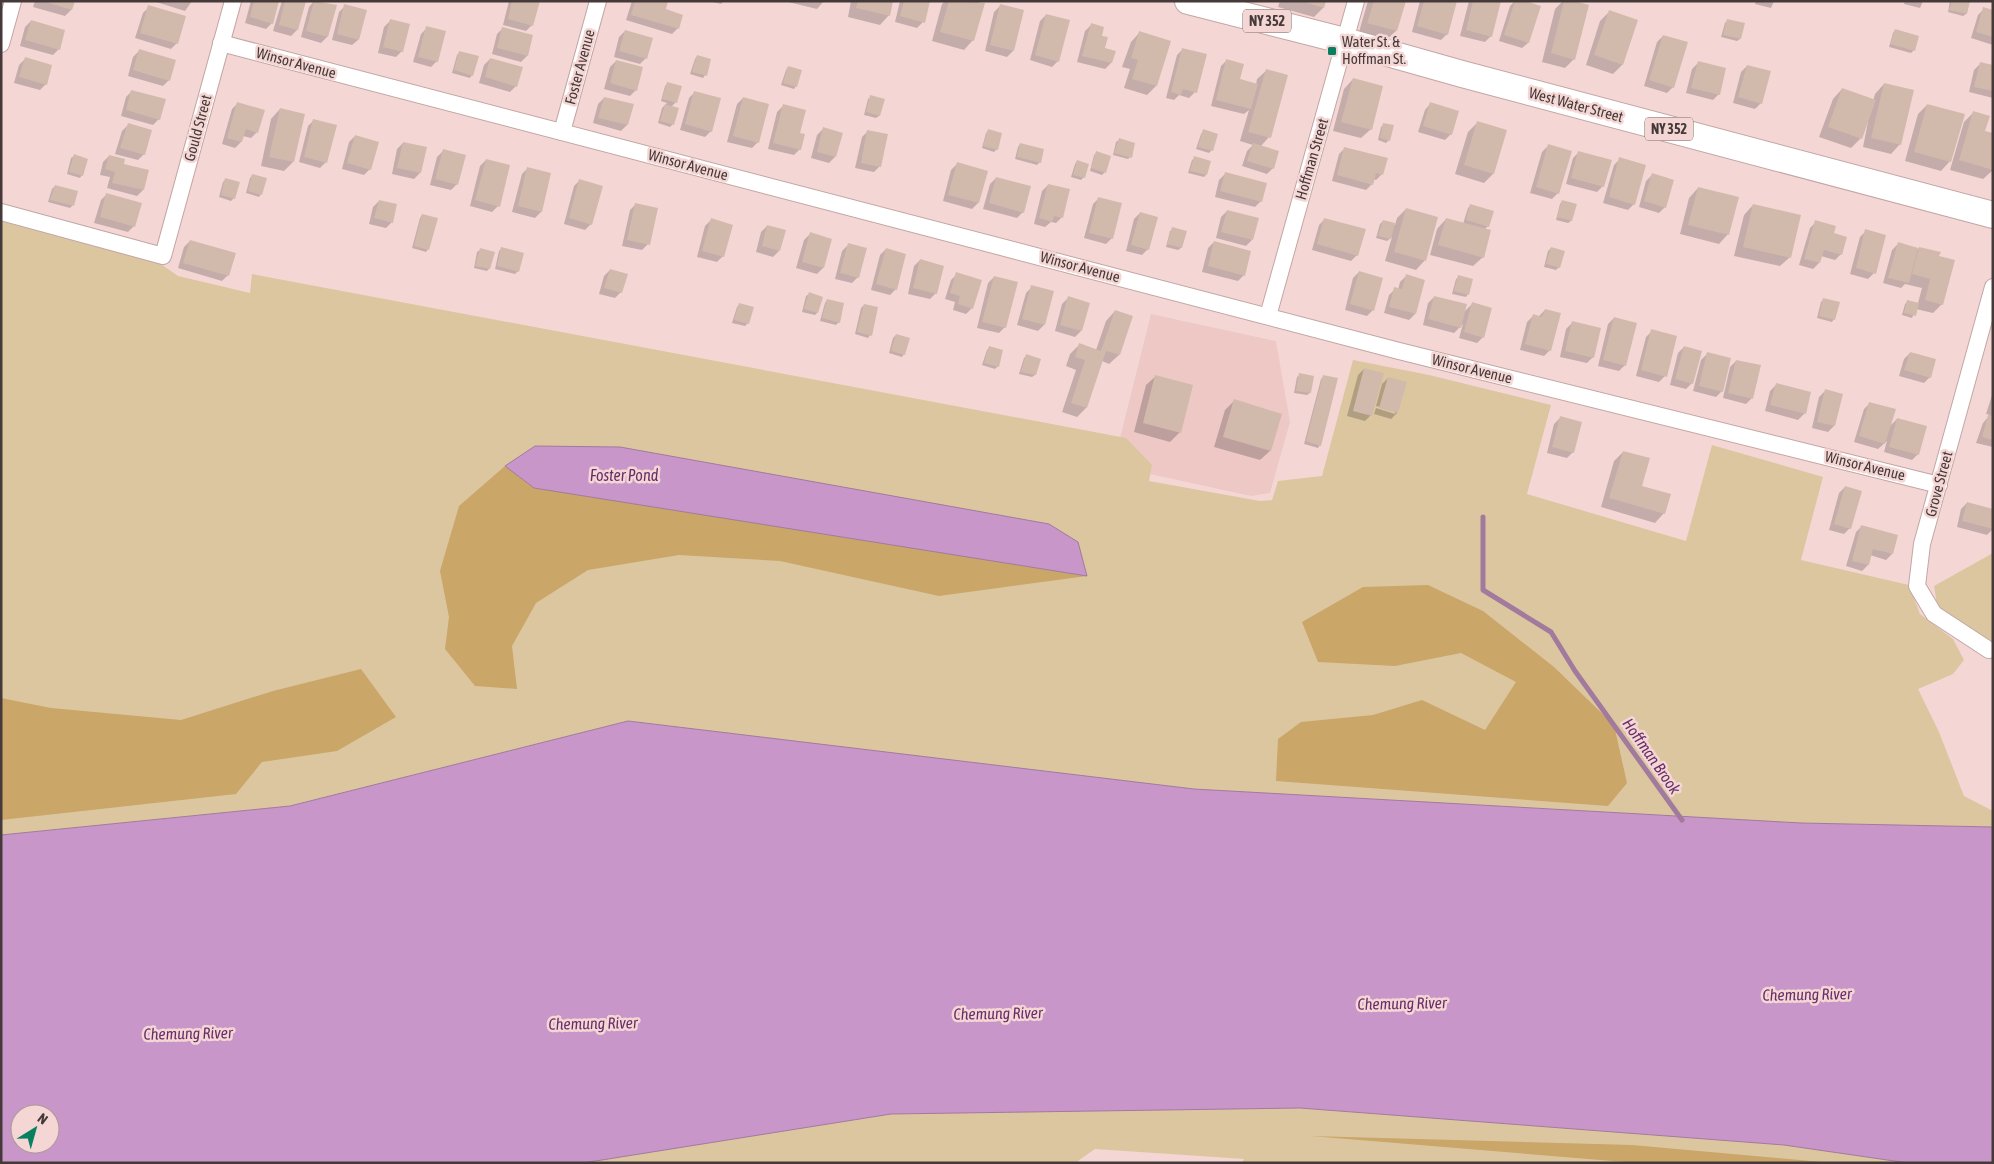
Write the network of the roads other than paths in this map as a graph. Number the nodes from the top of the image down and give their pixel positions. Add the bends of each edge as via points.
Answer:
1 (13, 1) edge
2 (233, 1) edge
3 (598, 1) edge
4 (1188, 1) edge
5 (1356, 1) edge
6 (1345, 41) junction
7 (1, 44) edge
8 (221, 44) junction
9 (562, 132) junction
10 (1, 212) edge
11 (1993, 215) edge
12 (1993, 287) edge
13 (1268, 316) junction
14 (1939, 484) junction
15 (1989, 650) dead end

1 - 7 street
2 - 8 street, Gould Street
3 - 9 street, Foster Avenue
4 - 6 main road, West Water Street / NY 352
5 - 6 street, Hoffman Street
6 - 11 main road, West Water Street / NY 352
6 - 13 street, Hoffman Street
8 - 9 street, Winsor Avenue
8 - 10 street, Gould Street via 163,256
9 - 13 street, Winsor Avenue
12 - 14 street, Grove Street
13 - 14 street, Winsor Avenue
14 - 15 street, Grove Street via 1922,544 1917,586 1934,614

